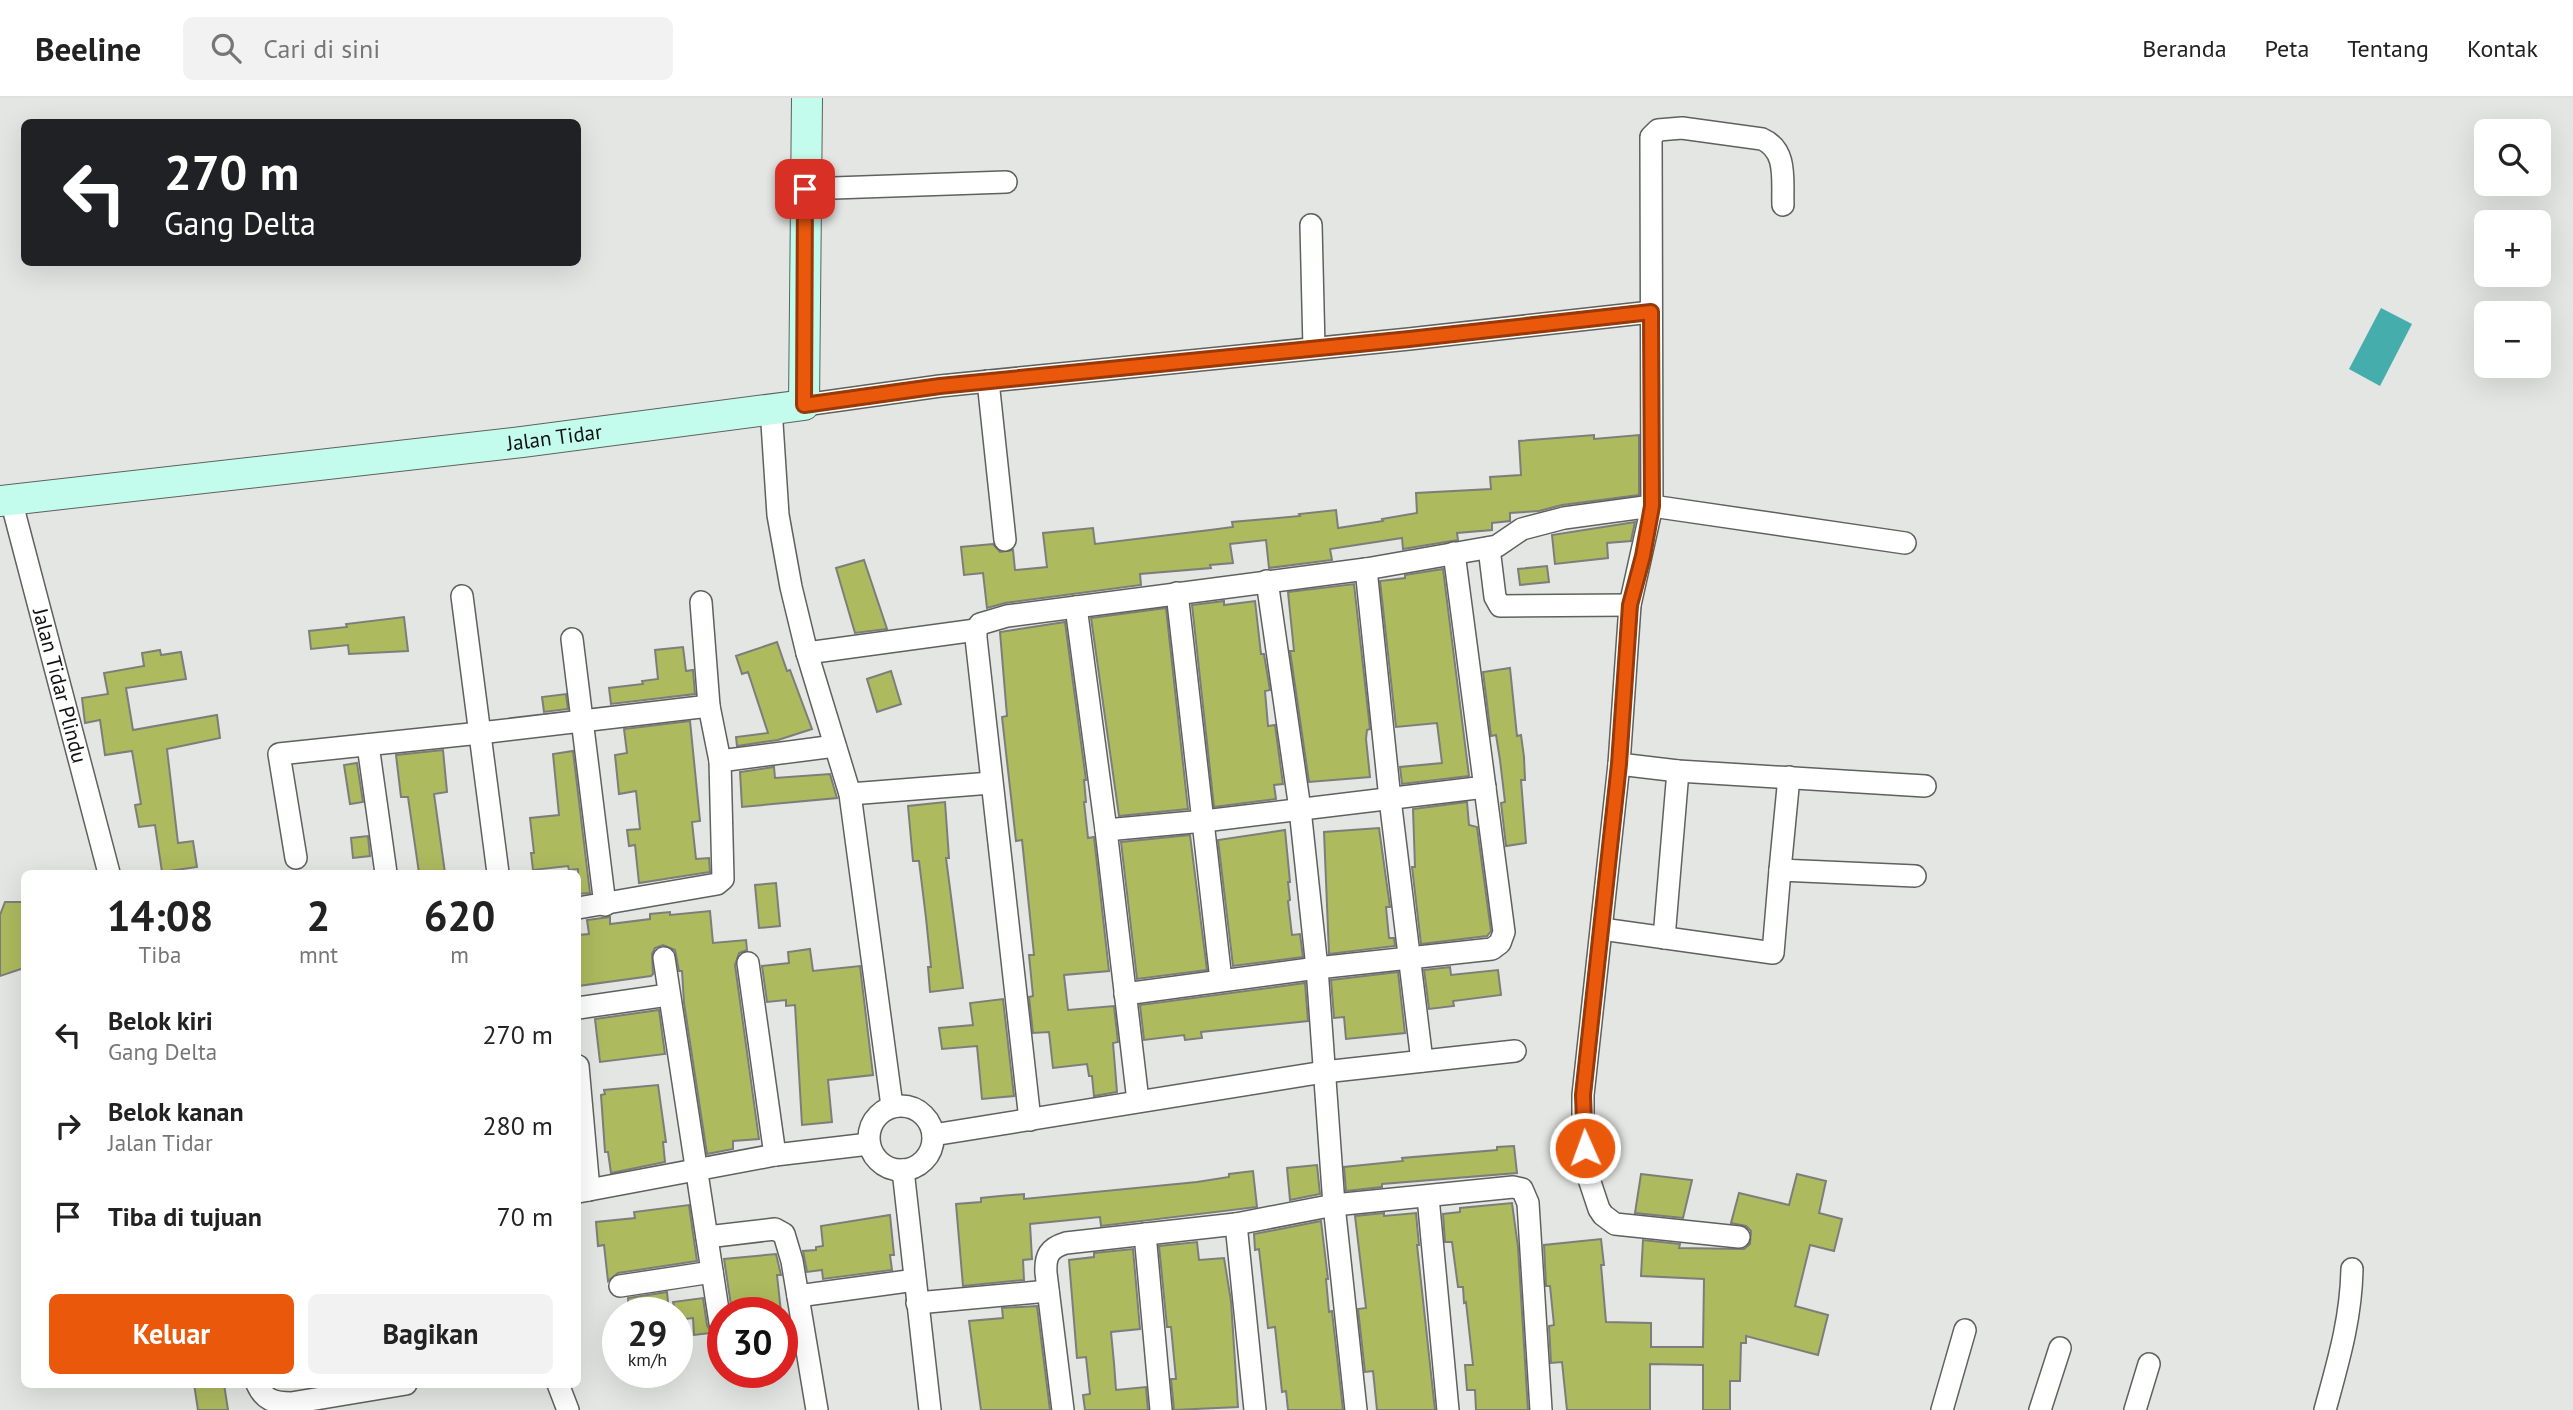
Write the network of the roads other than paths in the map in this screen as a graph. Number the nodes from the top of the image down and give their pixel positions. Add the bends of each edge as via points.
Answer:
1 (807, 98) edge
2 (1006, 182) dead end
3 (805, 189) junction
4 (1783, 205) dead end
5 (1311, 225) dead end
6 (1651, 312) junction
7 (1314, 348) junction
8 (988, 382) junction
9 (804, 405) junction
10 (771, 408) junction
11 (5, 501) edge
12 (1652, 506) junction
13 (1005, 540) dead end
14 (1905, 543) dead end
15 (1489, 548) junction
16 (1454, 553) junction
17 (1366, 569) junction
18 (1267, 581) junction
19 (1177, 593) junction
20 (462, 596) dead end
21 (701, 602) dead end
22 (1630, 605) junction
23 (1076, 607) junction
24 (976, 630) junction
25 (572, 639) dead end
26 (807, 653) junction
27 (709, 706) junction
28 (582, 720) junction
29 (480, 733) junction
30 (368, 745) junction
31 (835, 746) junction
32 (720, 761) junction
33 (1619, 764) junction
34 (1678, 771) junction
35 (1788, 776) junction
36 (991, 783) junction
37 (1925, 786) dead end
38 (1485, 787) junction
39 (850, 794) junction
40 (1390, 799) junction
41 (1300, 809) junction
42 (1204, 821) junction
43 (1106, 830) junction
44 (296, 858) dead end
45 (108, 870) edge
46 (386, 870) edge
47 (498, 870) edge
48 (1780, 870) junction
49 (1915, 876) dead end
50 (606, 905) junction
51 (581, 908) edge
52 (1602, 929) junction
53 (1664, 938) junction
54 (664, 958) dead end
55 (1410, 958) junction
56 (748, 963) dead end
57 (1317, 968) junction
58 (1221, 980) junction
59 (1125, 994) junction
60 (668, 995) junction
61 (581, 1008) edge
62 (1515, 1051) dead end
63 (1422, 1061) junction
64 (1324, 1072) junction
65 (1138, 1101) junction
66 (892, 1106) junction
67 (1030, 1120) junction
68 (933, 1135) junction
69 (581, 1141) edge
70 (869, 1144) junction
71 (775, 1155) junction
72 (903, 1170) junction
73 (695, 1171) junction
74 (583, 1191) edge
75 (1427, 1197) junction
76 (1334, 1205) junction
77 (1236, 1224) junction
78 (1145, 1234) junction
79 (707, 1237) junction
80 (1739, 1237) dead end
81 (2352, 1269) dead end
82 (712, 1272) junction
83 (915, 1280) junction
84 (620, 1286) dead end
85 (1048, 1291) junction
86 (716, 1297) edge
87 (793, 1297) edge
88 (917, 1303) junction
89 (798, 1310) edge
90 (798, 1328) edge
91 (1965, 1330) dead end
92 (2060, 1348) dead end
93 (2149, 1364) dead end
94 (260, 1388) edge
95 (382, 1388) edge
96 (560, 1388) edge
97 (568, 1410) edge
98 (817, 1410) edge
99 (930, 1410) edge
100 (1063, 1410) edge
101 (1161, 1410) edge
102 (1253, 1410) edge
103 (1356, 1410) edge
104 (1448, 1410) edge
105 (1541, 1410) edge
106 (1941, 1410) edge
107 (2040, 1410) edge
108 (2135, 1410) edge
109 (2325, 1410) edge

1 - 3 main road
2 - 3 street
3 - 9 main road
4 - 6 street via 1781,160 1770,142 1682,128 1655,132 1651,137
5 - 7 street
6 - 7 street
6 - 12 street
7 - 8 street
8 - 9 street
8 - 13 street
9 - 10 main road, Jalan Tidar
10 - 11 main road, Jalan Tidar via 522,442
10 - 26 street via 778,515
11 - 45 street, Jalan Tidar Plindu
12 - 14 street
12 - 15 street via 1535,525
12 - 22 street
15 - 16 street
15 - 22 street via 1500,606
16 - 17 street
16 - 38 street
17 - 18 street
17 - 40 street
18 - 19 street
18 - 41 street
19 - 23 street
19 - 42 street
20 - 29 street
21 - 27 street
22 - 33 street
23 - 24 street via 993,619
23 - 43 street
24 - 26 street
24 - 36 street
25 - 28 street
26 - 31 street
27 - 28 street
27 - 32 street
28 - 29 street
28 - 50 street
29 - 30 street
29 - 47 street
30 - 44 street via 279,754
30 - 46 street
31 - 32 street
31 - 39 street
32 - 50 street via 721,882
33 - 34 street
33 - 52 street
34 - 35 street
34 - 53 street
35 - 37 street
35 - 48 street
36 - 39 street
36 - 67 street
38 - 40 street
38 - 55 street via 1502,940 1492,948
39 - 66 street
40 - 41 street
40 - 55 street
41 - 42 street
41 - 57 street
42 - 43 street
42 - 58 street
43 - 59 street
48 - 49 street
48 - 53 street via 1773,953
50 - 51 street
52 - 53 street
52 - 80 street via 1583,1095 1586,1163 1599,1209 1615,1224
54 - 60 street
55 - 57 street
55 - 63 street
56 - 71 street
57 - 58 street
57 - 64 street
58 - 59 street
59 - 65 street
60 - 61 street
60 - 73 street
62 - 63 street
63 - 64 street
64 - 65 street
64 - 76 street
65 - 67 street
66 - 68 street via 903,1105 923,1114
66 - 70 street via 873,1121
67 - 68 street
68 - 72 street via 925,1159
69 - 74 street
70 - 71 street
70 - 72 street via 878,1160
71 - 73 street
72 - 83 street
73 - 74 street
73 - 79 street
75 - 76 street
75 - 104 street
75 - 105 street via 1513,1187 1524,1192
76 - 77 street
76 - 103 street
77 - 78 street
77 - 102 street
78 - 85 street via 1055,1247 1046,1258
78 - 101 street
79 - 82 street
79 - 87 street via 780,1231 790,1252
81 - 109 street via 2346,1332
82 - 84 street
82 - 86 street
83 - 88 street
83 - 89 street
85 - 88 street
85 - 100 street
88 - 99 street
90 - 98 street
91 - 106 street
92 - 107 street
93 - 108 street
94 - 95 street via 276,1403 291,1403
96 - 97 street

